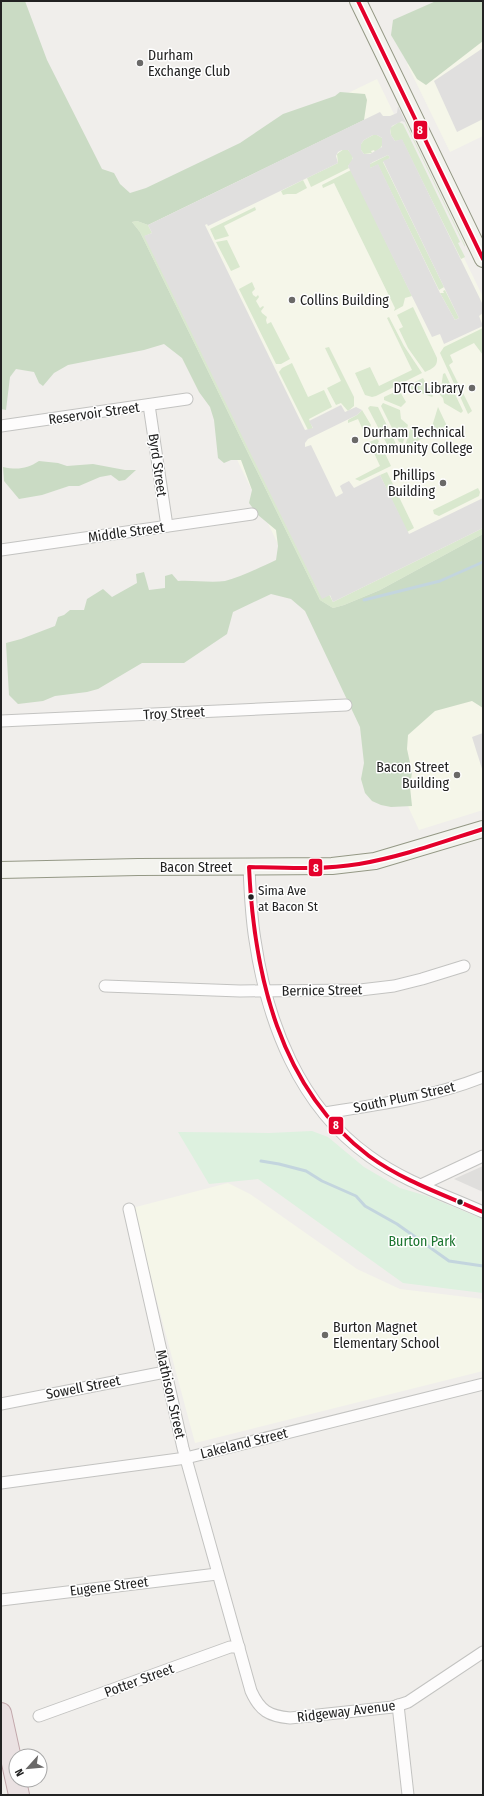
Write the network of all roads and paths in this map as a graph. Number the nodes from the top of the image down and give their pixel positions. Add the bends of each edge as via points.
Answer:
1 (358, 1) edge
2 (483, 259) edge
3 (188, 399) dead end
4 (149, 405) junction
5 (1, 426) edge
6 (252, 514) dead end
7 (167, 526) junction
8 (1, 550) edge
9 (346, 704) dead end
10 (1, 721) edge
11 (483, 829) edge
12 (249, 867) junction
13 (1, 870) edge
14 (464, 966) dead end
15 (104, 986) dead end
16 (266, 991) junction
17 (483, 1077) edge
18 (324, 1113) junction
19 (483, 1156) edge
20 (421, 1185) junction
21 (129, 1209) dead end
22 (483, 1212) edge
23 (165, 1372) junction
24 (483, 1384) edge
25 (1, 1404) edge
26 (186, 1458) junction
27 (1, 1483) edge
28 (217, 1574) junction
29 (1, 1600) edge
30 (239, 1647) junction
31 (483, 1652) edge
32 (398, 1705) junction
33 (1, 1713) edge
34 (39, 1716) dead end
35 (19, 1795) edge
36 (408, 1795) edge

1 - 2 street
3 - 4 street, Reservoir Street
4 - 5 street, Reservoir Street
4 - 7 street, Byrd Street
6 - 7 street, Middle Street
7 - 8 street, Middle Street
9 - 10 street, Troy Street
11 - 12 street, Bacon Street via 364,863 311,867
12 - 13 street, Bacon Street
12 - 16 street via 254,939
14 - 16 street, Bernice Street via 380,988
15 - 16 street, Bernice Street
16 - 18 street via 294,1068
17 - 18 street, South Plum Street via 392,1102
18 - 20 street via 344,1136 365,1154
19 - 20 street
20 - 22 street
21 - 23 street, Mathison Street
23 - 25 street, Sowell Street
23 - 26 street, Mathison Street
24 - 26 street, Lakeland Street
26 - 27 street, Lakeland Street
26 - 28 street, Mathison Street
28 - 29 street, Eugene Street
28 - 30 street, Mathison Street
30 - 32 street, Ridgeway Avenue via 255,1700 268,1713 290,1718
30 - 34 street, Potter Street via 230,1647
31 - 32 street, Ridgeway Avenue via 408,1702
32 - 36 street
33 - 35 highway

